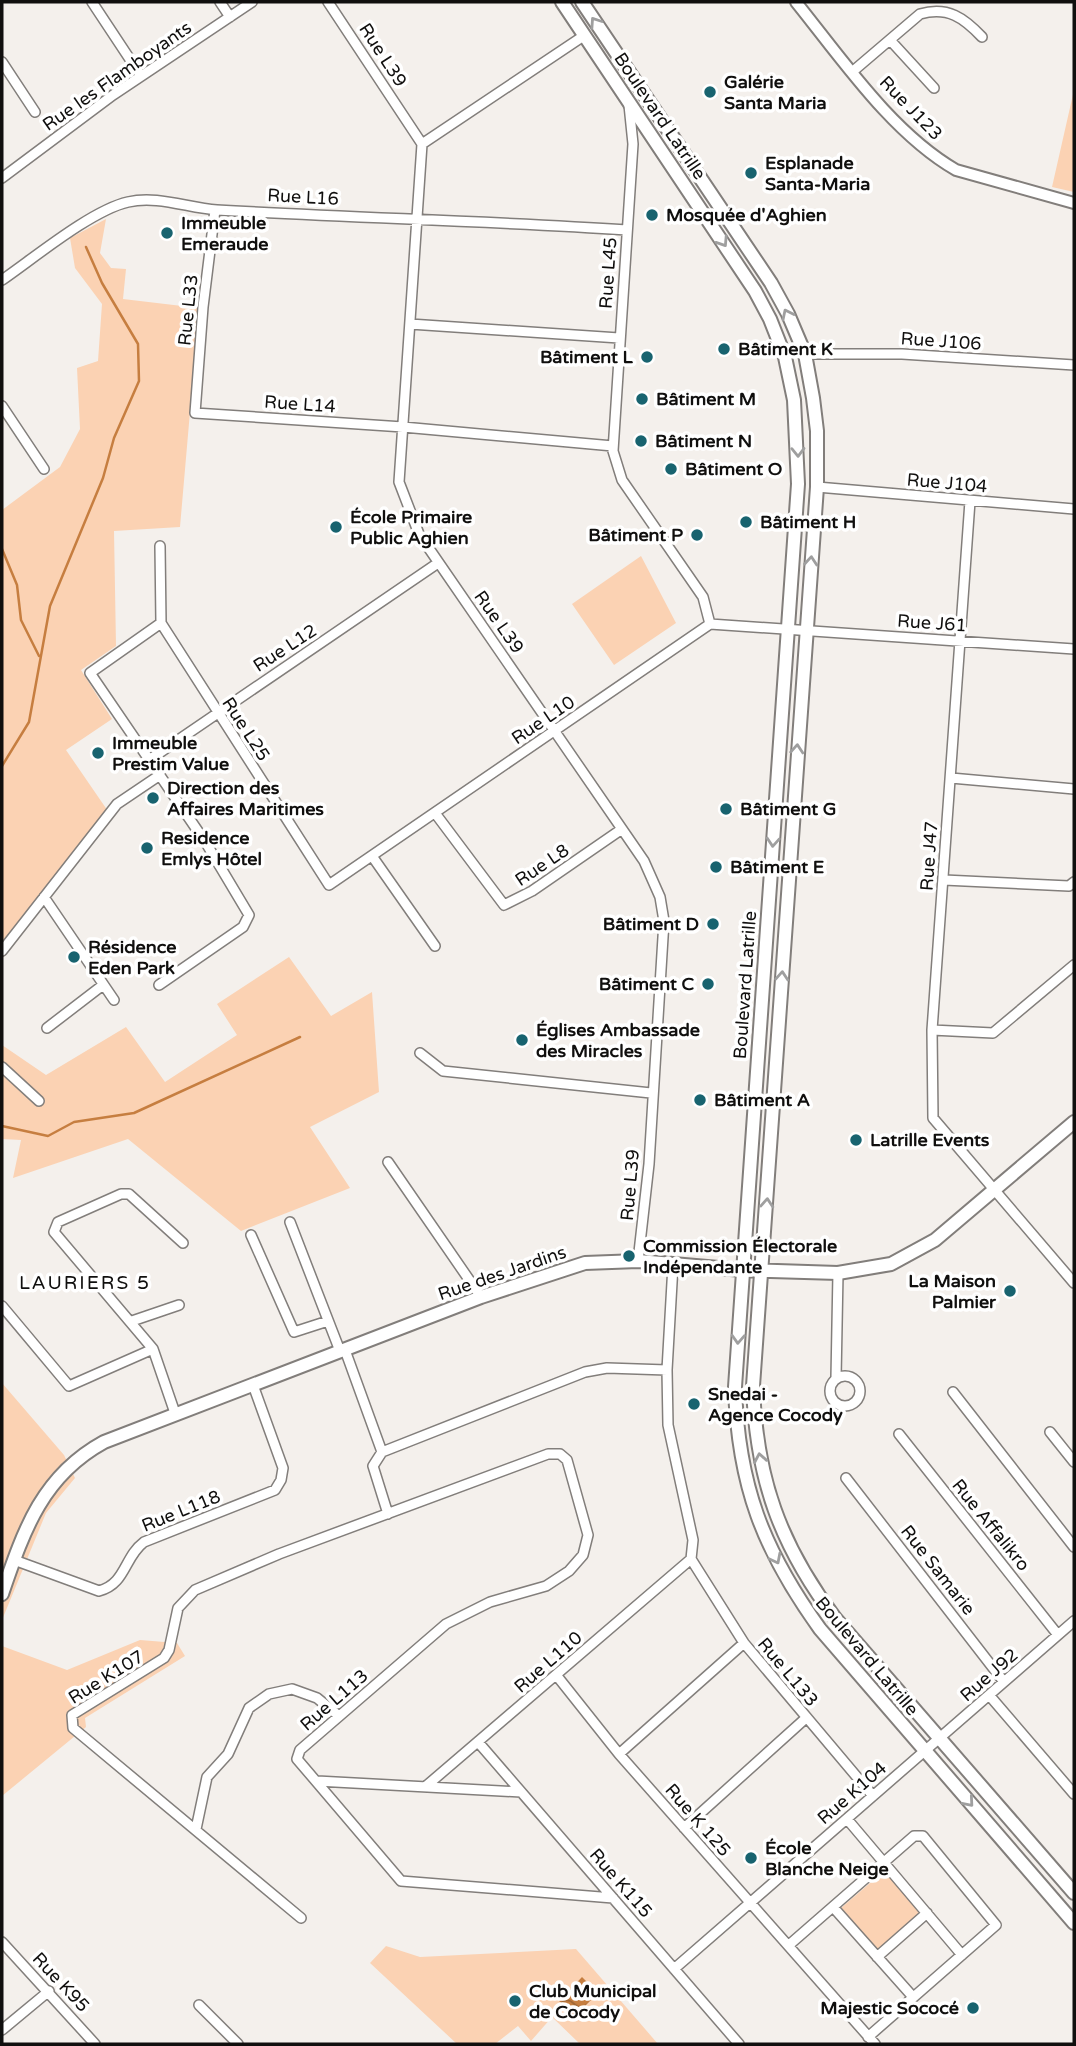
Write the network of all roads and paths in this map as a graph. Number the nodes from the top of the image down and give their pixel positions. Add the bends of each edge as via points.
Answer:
1 (92, 2) edge
2 (219, 2) edge
3 (252, 2) edge
4 (328, 2) edge
5 (562, 2) edge
6 (582, 2) edge
7 (796, 2) edge
8 (230, 16) junction
9 (584, 35) junction
10 (982, 37) dead end
11 (890, 40) junction
12 (2, 62) edge
13 (852, 72) junction
14 (141, 76) junction
15 (934, 88) dead end
16 (627, 98) junction
17 (36, 112) dead end
18 (422, 144) junction
19 (2, 178) edge
20 (1074, 203) edge
21 (215, 210) junction
22 (419, 218) junction
23 (626, 230) junction
24 (2, 280) edge
25 (410, 324) junction
26 (619, 338) junction
27 (805, 354) junction
28 (1074, 365) edge
29 (2, 407) edge
30 (195, 413) joint
31 (403, 427) junction
32 (613, 449) junction
33 (44, 469) dead end
34 (817, 487) junction
35 (970, 501) junction
36 (1074, 509) edge
37 (160, 546) dead end
38 (438, 563) junction
39 (161, 623) junction
40 (710, 624) junction
41 (788, 627) junction
42 (804, 629) junction
43 (959, 640) junction
44 (1074, 649) edge
45 (215, 712) junction
46 (555, 730) junction
47 (149, 760) junction
48 (160, 775) junction
49 (951, 778) junction
50 (1074, 789) edge
51 (435, 813) junction
52 (622, 830) junction
53 (372, 856) junction
54 (944, 880) junction
55 (329, 886) joint
56 (1072, 887) edge
57 (44, 897) junction
58 (435, 946) dead end
59 (2, 951) edge
60 (1074, 965) edge
61 (103, 985) junction
62 (159, 985) dead end
63 (114, 1000) dead end
64 (47, 1028) dead end
65 (932, 1030) junction
66 (420, 1053) dead end
67 (2, 1067) edge
68 (651, 1093) junction
69 (40, 1101) dead end
70 (1074, 1122) edge
71 (388, 1162) dead end
72 (995, 1192) junction
73 (290, 1222) dead end
74 (251, 1235) dead end
75 (183, 1243) dead end
76 (638, 1261) junction
77 (673, 1265) junction
78 (742, 1270) junction
79 (762, 1271) junction
80 (838, 1273) junction
81 (1074, 1283) edge
82 (481, 1297) junction
83 (179, 1305) dead end
84 (2, 1306) edge
85 (132, 1321) junction
86 (328, 1321) junction
87 (153, 1349) junction
88 (342, 1350) junction
89 (667, 1370) junction
90 (835, 1377) dead end
91 (253, 1385) junction
92 (953, 1392) dead end
93 (175, 1413) junction
94 (1050, 1432) dead end
95 (899, 1434) dead end
96 (382, 1452) junction
97 (560, 1454) joint
98 (1074, 1462) edge
99 (846, 1478) dead end
100 (388, 1514) junction
101 (1074, 1547) edge
102 (691, 1559) junction
103 (14, 1560) junction
104 (2, 1594) edge
105 (1074, 1621) edge
106 (1058, 1635) junction
107 (744, 1643) junction
108 (557, 1676) junction
109 (1004, 1682) junction
110 (989, 1695) junction
111 (339, 1716) junction
112 (806, 1718) junction
113 (939, 1738) junction
114 (478, 1742) junction
115 (924, 1751) junction
116 (619, 1754) junction
117 (317, 1781) junction
118 (425, 1787) junction
119 (521, 1792) junction
120 (1074, 1794) edge
121 (873, 1796) junction
122 (846, 1819) junction
123 (684, 1828) junction
124 (196, 1829) junction
125 (884, 1864) junction
126 (1074, 1893) edge
127 (613, 1898) junction
128 (750, 1902) junction
129 (833, 1908) junction
130 (927, 1913) junction
131 (301, 1918) dead end
132 (1074, 1923) edge
133 (2, 1942) edge
134 (789, 1945) junction
135 (962, 1955) junction
136 (877, 1957) junction
137 (674, 1969) junction
138 (49, 1991) junction
139 (913, 1997) junction
140 (200, 2005) dead end
141 (2, 2030) edge
142 (871, 2040) edge
143 (96, 2044) edge
144 (238, 2044) edge
145 (737, 2044) edge

1 - 14 street
2 - 8 street
3 - 8 street, Rue les Flamboyants
4 - 18 street, Rue L39
5 - 9 main road, Boulevard Latrille
27 -> 6 main road, Boulevard Latrille via 771,282
7 - 13 street, Rue J123
8 - 14 street, Rue les Flamboyants
9 - 16 main road, Boulevard Latrille
9 - 18 street
10 - 11 street via 962,17 929,11
11 - 13 street
11 - 15 street
12 - 17 street
13 - 20 street, Rue J123 via 919,145 956,170
14 - 19 street, Rue les Flamboyants
16 - 23 street, Rue L45 via 633,144
16 -> 41 main road, Boulevard Latrille via 755,291 785,357 799,456
18 - 22 street, Rue L39
21 - 22 street, Rue L16
21 - 24 street, Rue L16 via 148,200 127,202 99,215
21 - 30 street, Rue L33
22 - 23 street, Rue L16
22 - 25 street, Rue L39
23 - 26 street, Rue L45
25 - 26 street
25 - 31 street, Rue L39
26 - 32 street, Rue L45
27 - 28 street, Rue J106 via 902,354
27 - 34 main road, Boulevard Latrille via 817,431
29 - 33 street
30 - 31 street, Rue L14
31 - 32 street, Rue L14
31 - 38 street, Rue L39 via 399,482 412,522
32 - 40 street via 622,480 704,597
34 - 35 street, Rue J104
42 -> 34 main road, Boulevard Latrille
35 - 36 street, Rue J104
35 - 43 street, Rue J47
37 - 39 street
38 - 45 street, Rue L12
38 - 46 street, Rue L39
39 - 45 street, Rue L25
39 - 47 street via 90,673
40 - 41 street
40 - 46 street, Rue L10
41 - 42 street, Rue J61
41 -> 78 main road, Boulevard Latrille
42 - 43 street, Rue J61
79 -> 42 main road, Boulevard Latrille
43 - 44 street, Rue J61
43 - 49 street, Rue J47
45 - 47 street, Rue L12
45 - 55 street, Rue L25
46 - 51 street, Rue L10
46 - 52 street, Rue L39
47 - 48 street
48 - 57 street via 117,804
48 - 62 street via 249,915 243,927
49 - 50 street
49 - 54 street, Rue J47
51 - 52 street, Rue L8 via 504,905
51 - 53 street, Rue L10
52 - 68 street, Rue L39 via 651,873 664,921
53 - 55 street, Rue L10
53 - 58 street
54 - 56 street
54 - 65 street, Rue J47
57 - 59 street
57 - 61 street
60 - 65 street via 993,1033
61 - 63 street
61 - 64 street
65 - 72 street, Rue J47 via 933,1118
66 - 68 street via 436,1068 457,1074
67 - 69 street
68 - 76 street, Rue L39
70 - 72 main road, Rue des Jardins
71 - 82 street
72 - 80 main road, Rue des Jardins via 920,1250 891,1264
72 - 81 street, Rue J47
73 - 86 street
74 - 86 street via 294,1332
75 - 85 street via 129,1194 55,1226 54,1232
76 - 77 main road, Rue des Jardins
76 - 82 main road, Rue des Jardins via 585,1263
77 - 78 main road, Rue des Jardins
77 - 89 street
78 - 79 main road, Rue des Jardins
78 -> 115 main road, Boulevard Latrille via 736,1426 742,1471 754,1509 801,1603
79 - 80 main road, Rue des Jardins
113 -> 79 main road, Boulevard Latrille via 814,1591 771,1503 754,1424 752,1386
80 - 90 street
82 - 88 main road, Rue des Jardins
83 - 85 street
84 - 87 street via 69,1386
85 - 87 street
86 - 88 street
87 - 93 street
88 - 91 main road, Rue des Jardins
88 - 96 street
89 - 96 street via 585,1372
89 - 102 street via 668,1425 692,1540
91 - 93 main road, Rue des Jardins
91 - 103 street, Rue L118 via 283,1468 275,1490 144,1542 134,1549 121,1579 99,1591
92 - 101 street
93 - 103 main road, Rue des Jardins via 104,1442 65,1468 37,1507
94 - 98 street
95 - 106 street, Rue Affalikro
96 - 100 street via 373,1466
97 - 100 street, Rue K107 via 548,1454
97 - 111 street, Rue L113 via 567,1460 588,1535 583,1555 546,1586 490,1602 446,1624
99 - 109 street, Rue Samarie
100 - 124 street, Rue K107 via 195,1590 178,1608 164,1657 72,1715 73,1728
102 - 107 street, Rue L133
102 - 108 street, Rue L110
103 - 104 main road, Rue des Jardins
105 - 106 street, Rue J92
106 - 109 street, Rue J92
107 - 112 street, Rue L133
107 - 116 street
108 - 114 street, Rue L110
108 - 116 street, Rue K 125
109 - 110 street, Rue J92
110 - 113 street, Rue J92
110 - 120 street
111 - 117 street, Rue L113 via 297,1755 309,1777
111 - 124 street via 317,1698 292,1689 269,1694 249,1708 228,1754 206,1777
112 - 121 street, Rue L133
112 - 123 street
113 - 115 street, Rue J92
113 - 126 main road, Boulevard Latrille
114 - 118 street, Rue L110
114 - 119 street, Rue K115
115 - 121 street, Rue K104
115 -> 132 main road, Boulevard Latrille
116 - 123 street, Rue K 125
117 - 118 street
117 - 127 street, Rue L113 via 401,1881
118 - 119 street
119 - 127 street, Rue K115
121 - 122 street, Rue K104
122 - 125 street
122 - 128 street, Rue K104
123 - 128 street, Rue K 125
124 - 131 street, Rue K107
125 - 129 street
125 - 130 street
125 - 135 street via 919,1834 996,1925
127 - 137 street, Rue K115
128 - 134 street, Rue K 125
128 - 137 street, Rue K104
129 - 134 street
129 - 136 street
130 - 135 street
130 - 136 street
133 - 138 street, Rue K95
134 - 142 street, Rue K 125
135 - 139 street
136 - 139 street
137 - 145 street, Rue K115
138 - 141 street
138 - 143 street, Rue K95
139 - 142 street
140 - 144 street

